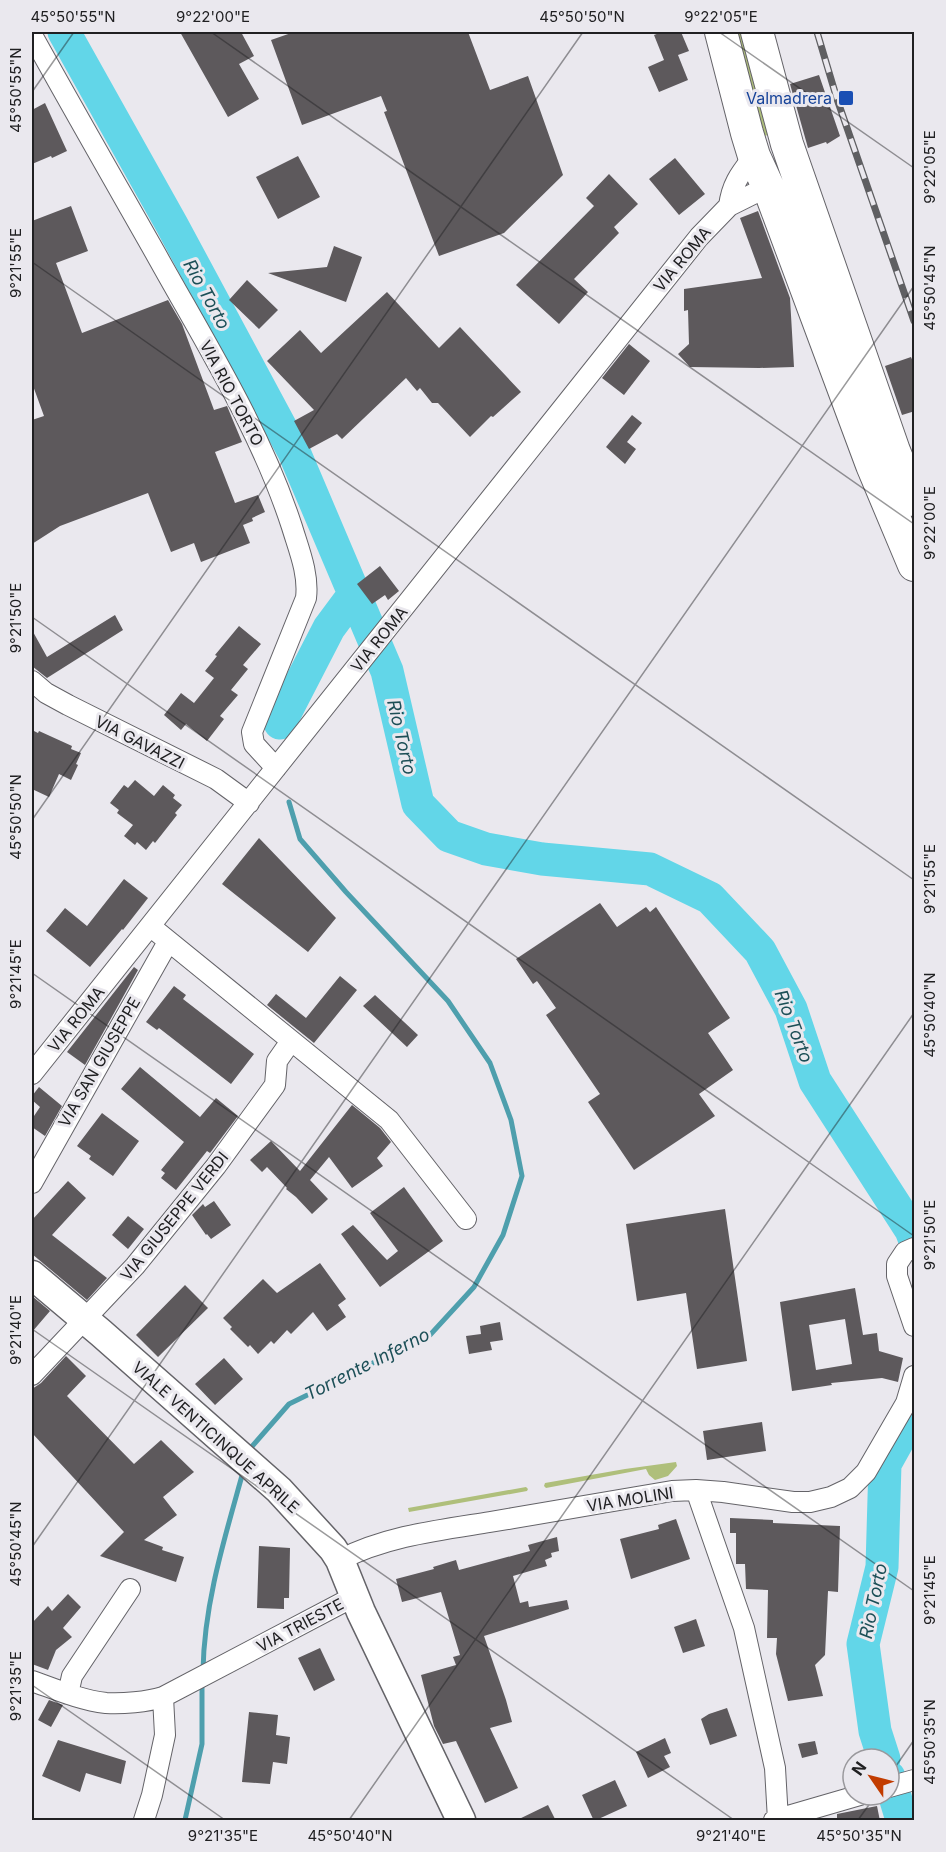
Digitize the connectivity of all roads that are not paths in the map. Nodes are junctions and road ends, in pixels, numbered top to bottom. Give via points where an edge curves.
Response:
1 (721, 32) edge
2 (757, 32) edge
3 (32, 35) edge
4 (754, 156) junction
5 (799, 175) junction
6 (767, 187) junction
7 (729, 206) junction
8 (915, 500) edge
9 (915, 565) edge
10 (32, 681) edge
11 (276, 768) junction
12 (249, 803) junction
13 (150, 926) junction
14 (168, 942) junction
15 (291, 1041) junction
16 (32, 1074) edge
17 (32, 1183) edge
18 (466, 1219) dead end
19 (910, 1250) edge
20 (32, 1275) edge
21 (85, 1320) junction
22 (915, 1326) edge
23 (32, 1375) edge
24 (915, 1376) edge
25 (696, 1490) junction
26 (340, 1560) junction
27 (130, 1589) dead end
28 (355, 1596) junction
29 (32, 1681) edge
30 (68, 1694) junction
31 (170, 1694) junction
32 (841, 1801) edge
33 (777, 1820) edge
34 (144, 1821) edge
35 (461, 1821) edge

1 - 4 main road
2 - 5 main road
3 - 11 street, VIA RIO TORTO via 231,387 273,472 289,518 305,571 306,598 252,732 254,744
4 - 6 main road
4 - 7 street, VIA ROMA via 735,182
5 - 6 main road
5 - 8 main road via 894,451
6 - 7 street, VIA ROMA
6 - 9 main road via 872,465
7 - 11 street, VIA ROMA via 699,237
10 - 12 street, VIA GAVAZZI via 68,705 216,779
11 - 12 street, VIA ROMA
12 - 13 street, VIA ROMA
13 - 14 street
13 - 16 street, VIA ROMA
14 - 15 street
14 - 17 street, VIA SAN GIUSEPPE
15 - 18 street via 389,1120
15 - 21 street, VIA GIUSEPPE VERDI via 277,1061 275,1085 216,1166 135,1266
19 - 22 street via 897,1264 897,1276
20 - 21 main road, VIALE VENTICINQUE APRILE
21 - 23 street, VIA GIUSEPPE VERDI
21 - 26 main road, VIALE VENTICINQUE APRILE via 279,1490
24 - 25 street via 906,1403 866,1472 850,1488 810,1502
25 - 26 street, VIA MOLINI via 434,1531 377,1544
25 - 33 street, VIA MOLINI via 744,1628 775,1768
26 - 28 main road, VIALE VENTICINQUE APRILE
27 - 30 street via 72,1676
28 - 31 street, VIA TRIESTE
28 - 35 main road, VIALE VENTICINQUE APRILE
29 - 30 street
30 - 31 street via 106,1703 152,1700
31 - 34 street via 165,1735
32 - 33 street, VIA MOLINI

